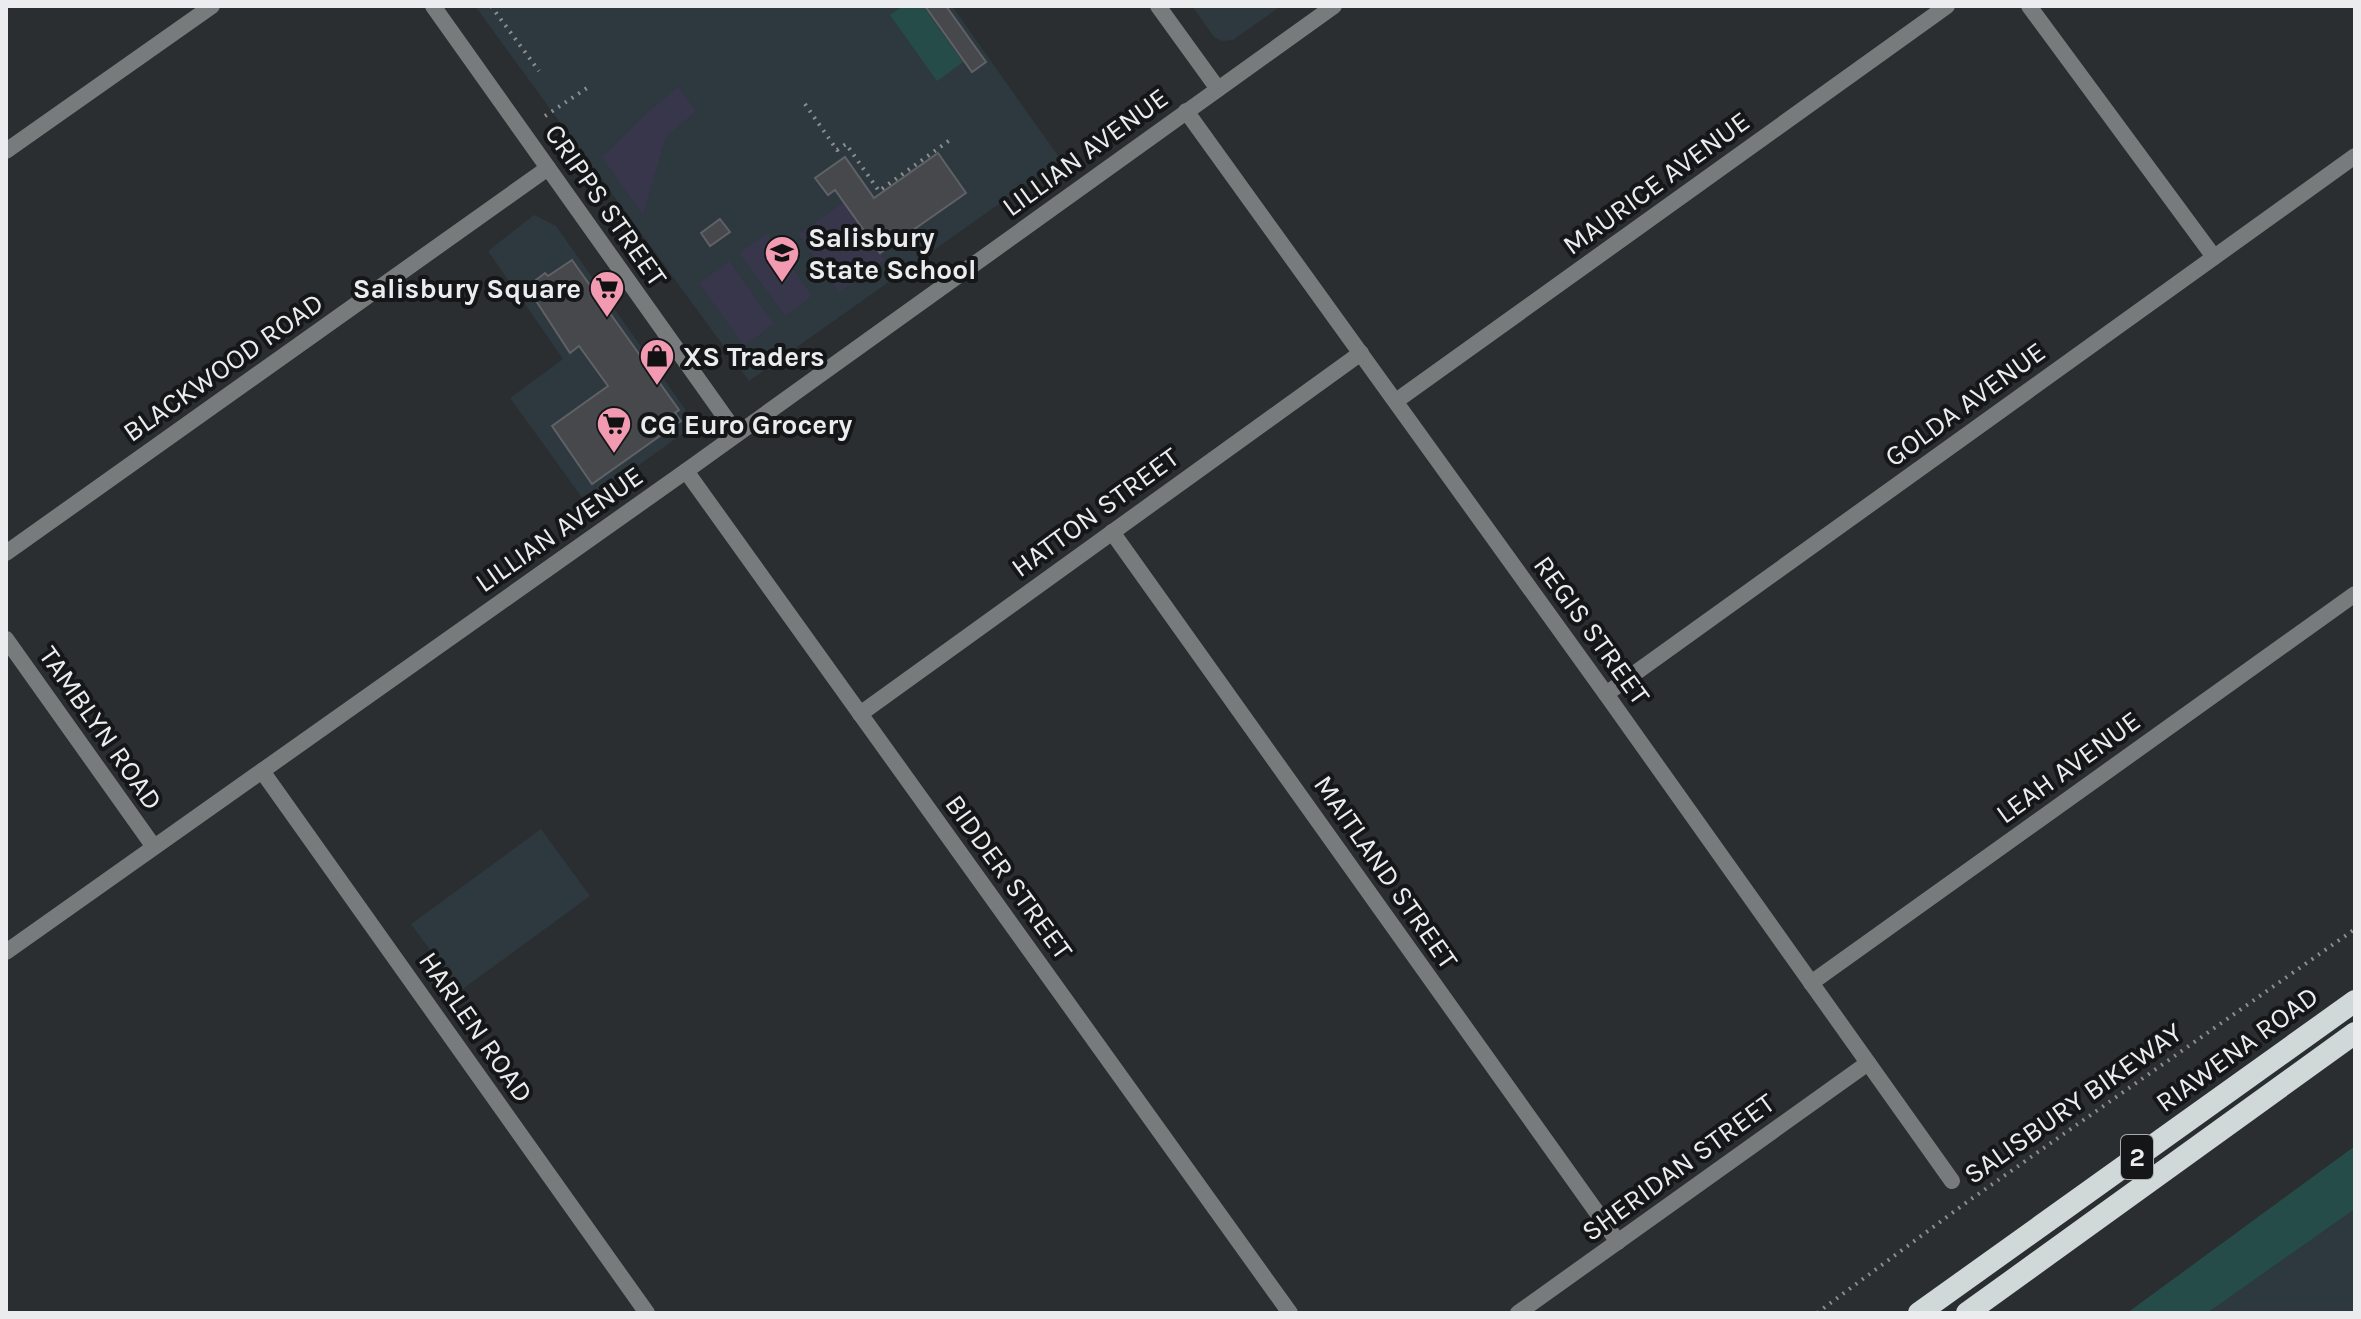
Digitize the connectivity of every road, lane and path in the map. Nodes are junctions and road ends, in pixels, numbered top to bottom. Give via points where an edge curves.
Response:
1 (212, 6) edge
2 (433, 6) edge
3 (491, 6) edge
4 (1158, 6) edge
5 (1334, 6) edge
6 (1947, 6) edge
7 (2029, 6) edge
8 (539, 71) dead end
9 (590, 86) dead end
10 (1218, 89) junction
11 (805, 104) dead end
12 (1186, 111) junction
13 (545, 116) dead end
14 (950, 140) dead end
15 (6, 151) edge
16 (2355, 156) edge
17 (548, 168) junction
18 (2214, 257) junction
19 (1361, 353) junction
20 (1396, 401) junction
21 (737, 434) junction
22 (686, 471) junction
23 (1112, 532) junction
24 (6, 553) edge
25 (2355, 594) edge
26 (6, 639) edge
27 (1606, 694) junction
28 (860, 714) junction
29 (262, 771) junction
30 (154, 847) junction
31 (2355, 929) edge
32 (6, 952) edge
33 (1811, 983) junction
34 (2355, 1001) edge
35 (2355, 1033) edge
36 (1868, 1063) junction
37 (1952, 1181) dead end
38 (1618, 1242) junction
39 (647, 1313) edge
40 (1290, 1313) edge
41 (1518, 1313) edge
42 (1817, 1313) edge
43 (1919, 1313) edge
44 (1967, 1313) edge

1 - 15 street
2 - 17 street, CRIPPS STREET
3 - 8 path
4 - 10 street
5 - 10 street, LILLIAN AVENUE
6 - 20 street, MAURICE AVENUE
7 - 18 street
9 - 13 path
10 - 12 street, LILLIAN AVENUE
11 - 14 path via 837,150 846,144 879,191
12 - 19 street, REGIS STREET
12 - 21 street, LILLIAN AVENUE
16 - 18 street, GOLDA AVENUE
17 - 21 street, CRIPPS STREET
17 - 24 street, BLACKWOOD ROAD
18 - 27 street, GOLDA AVENUE
19 - 20 street, REGIS STREET
19 - 23 street, HATTON STREET
20 - 27 street, REGIS STREET
21 - 22 street, LILLIAN AVENUE
22 - 28 street, BIDDER STREET
22 - 29 street, LILLIAN AVENUE
23 - 28 street, HATTON STREET
23 - 38 street, MAITLAND STREET
25 - 33 street, LEAH AVENUE
26 - 30 street, TAMBLYN ROAD
27 - 33 street, REGIS STREET
28 - 40 street, BIDDER STREET
29 - 30 street, LILLIAN AVENUE
29 - 39 street, HARLEN ROAD
30 - 32 street, LILLIAN AVENUE
31 - 42 path, SALISBURY BIKEWAY
33 - 36 street, REGIS STREET
34 - 43 highway, RIAWENA ROAD / 2
35 - 44 highway, RIAWENA ROAD / 2
36 - 37 street, REGIS STREET
36 - 38 street, SHERIDAN STREET
38 - 41 street, SHERIDAN STREET

